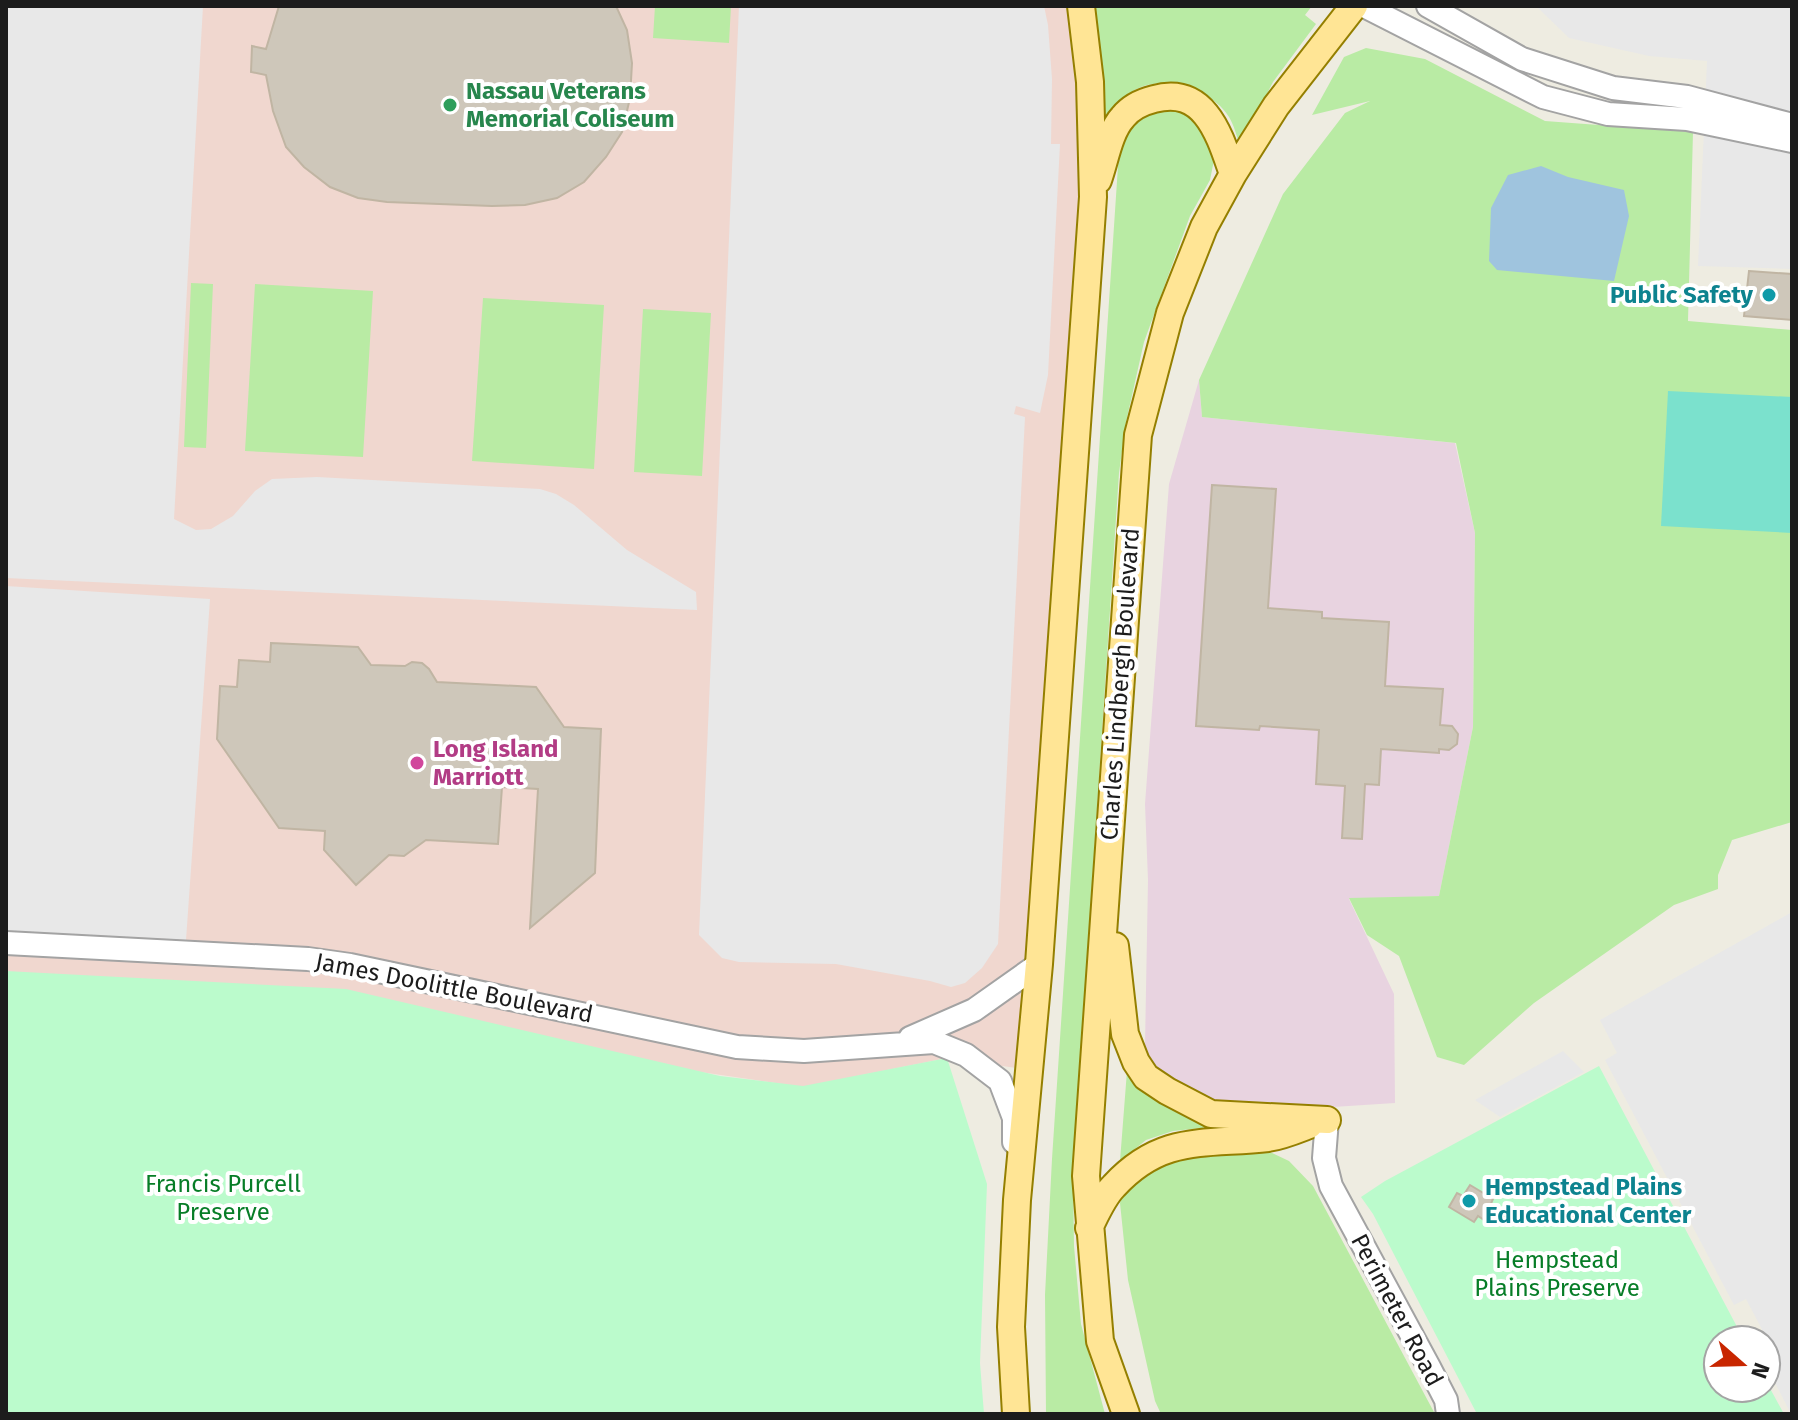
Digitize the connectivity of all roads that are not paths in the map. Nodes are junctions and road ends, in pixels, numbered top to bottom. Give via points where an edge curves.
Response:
1 (1081, 6) edge
2 (1354, 6) edge
3 (1364, 6) edge
4 (1428, 6) edge
5 (1448, 14) edge
6 (1792, 125) edge
7 (1792, 141) edge
8 (1233, 174) junction
9 (1093, 197) junction
10 (1108, 865) junction
11 (6, 943) edge
12 (1039, 964) junction
13 (898, 1043) junction
14 (1327, 1120) junction
15 (1017, 1200) junction
16 (1089, 1228) junction
17 (1016, 1414) edge
18 (1126, 1414) edge
19 (1448, 1414) edge

1 - 9 main road via 1090,82
2 - 8 main road, Charles Lindbergh Boulevard via 1284,96
3 - 7 street via 1543,97 1608,114 1687,119
4 - 5 street
5 - 6 street via 1522,59 1613,88 1687,97
8 - 9 main road via 1207,113 1177,97 1161,97 1139,103 1122,117
8 - 10 main road, Charles Lindbergh Boulevard via 1204,227 1170,313 1138,435
9 - 12 main road
10 - 14 main road via 1125,1034 1146,1077 1211,1114
10 - 16 main road, Charles Lindbergh Boulevard via 1086,1176
11 - 13 street, James Doolittle Boulevard via 350,965 737,1047 804,1051
12 - 13 street, James Doolittle Boulevard via 974,1010
12 - 15 main road
13 - 15 street, James Doolittle Boulevard via 948,1047 1000,1081 1014,1118
14 - 16 main road via 1272,1137 1164,1149 1114,1186
14 - 19 street, Perimeter Road via 1342,1208 1446,1400
15 - 17 main road via 1011,1327
16 - 18 main road, Charles Lindbergh Boulevard via 1100,1341

